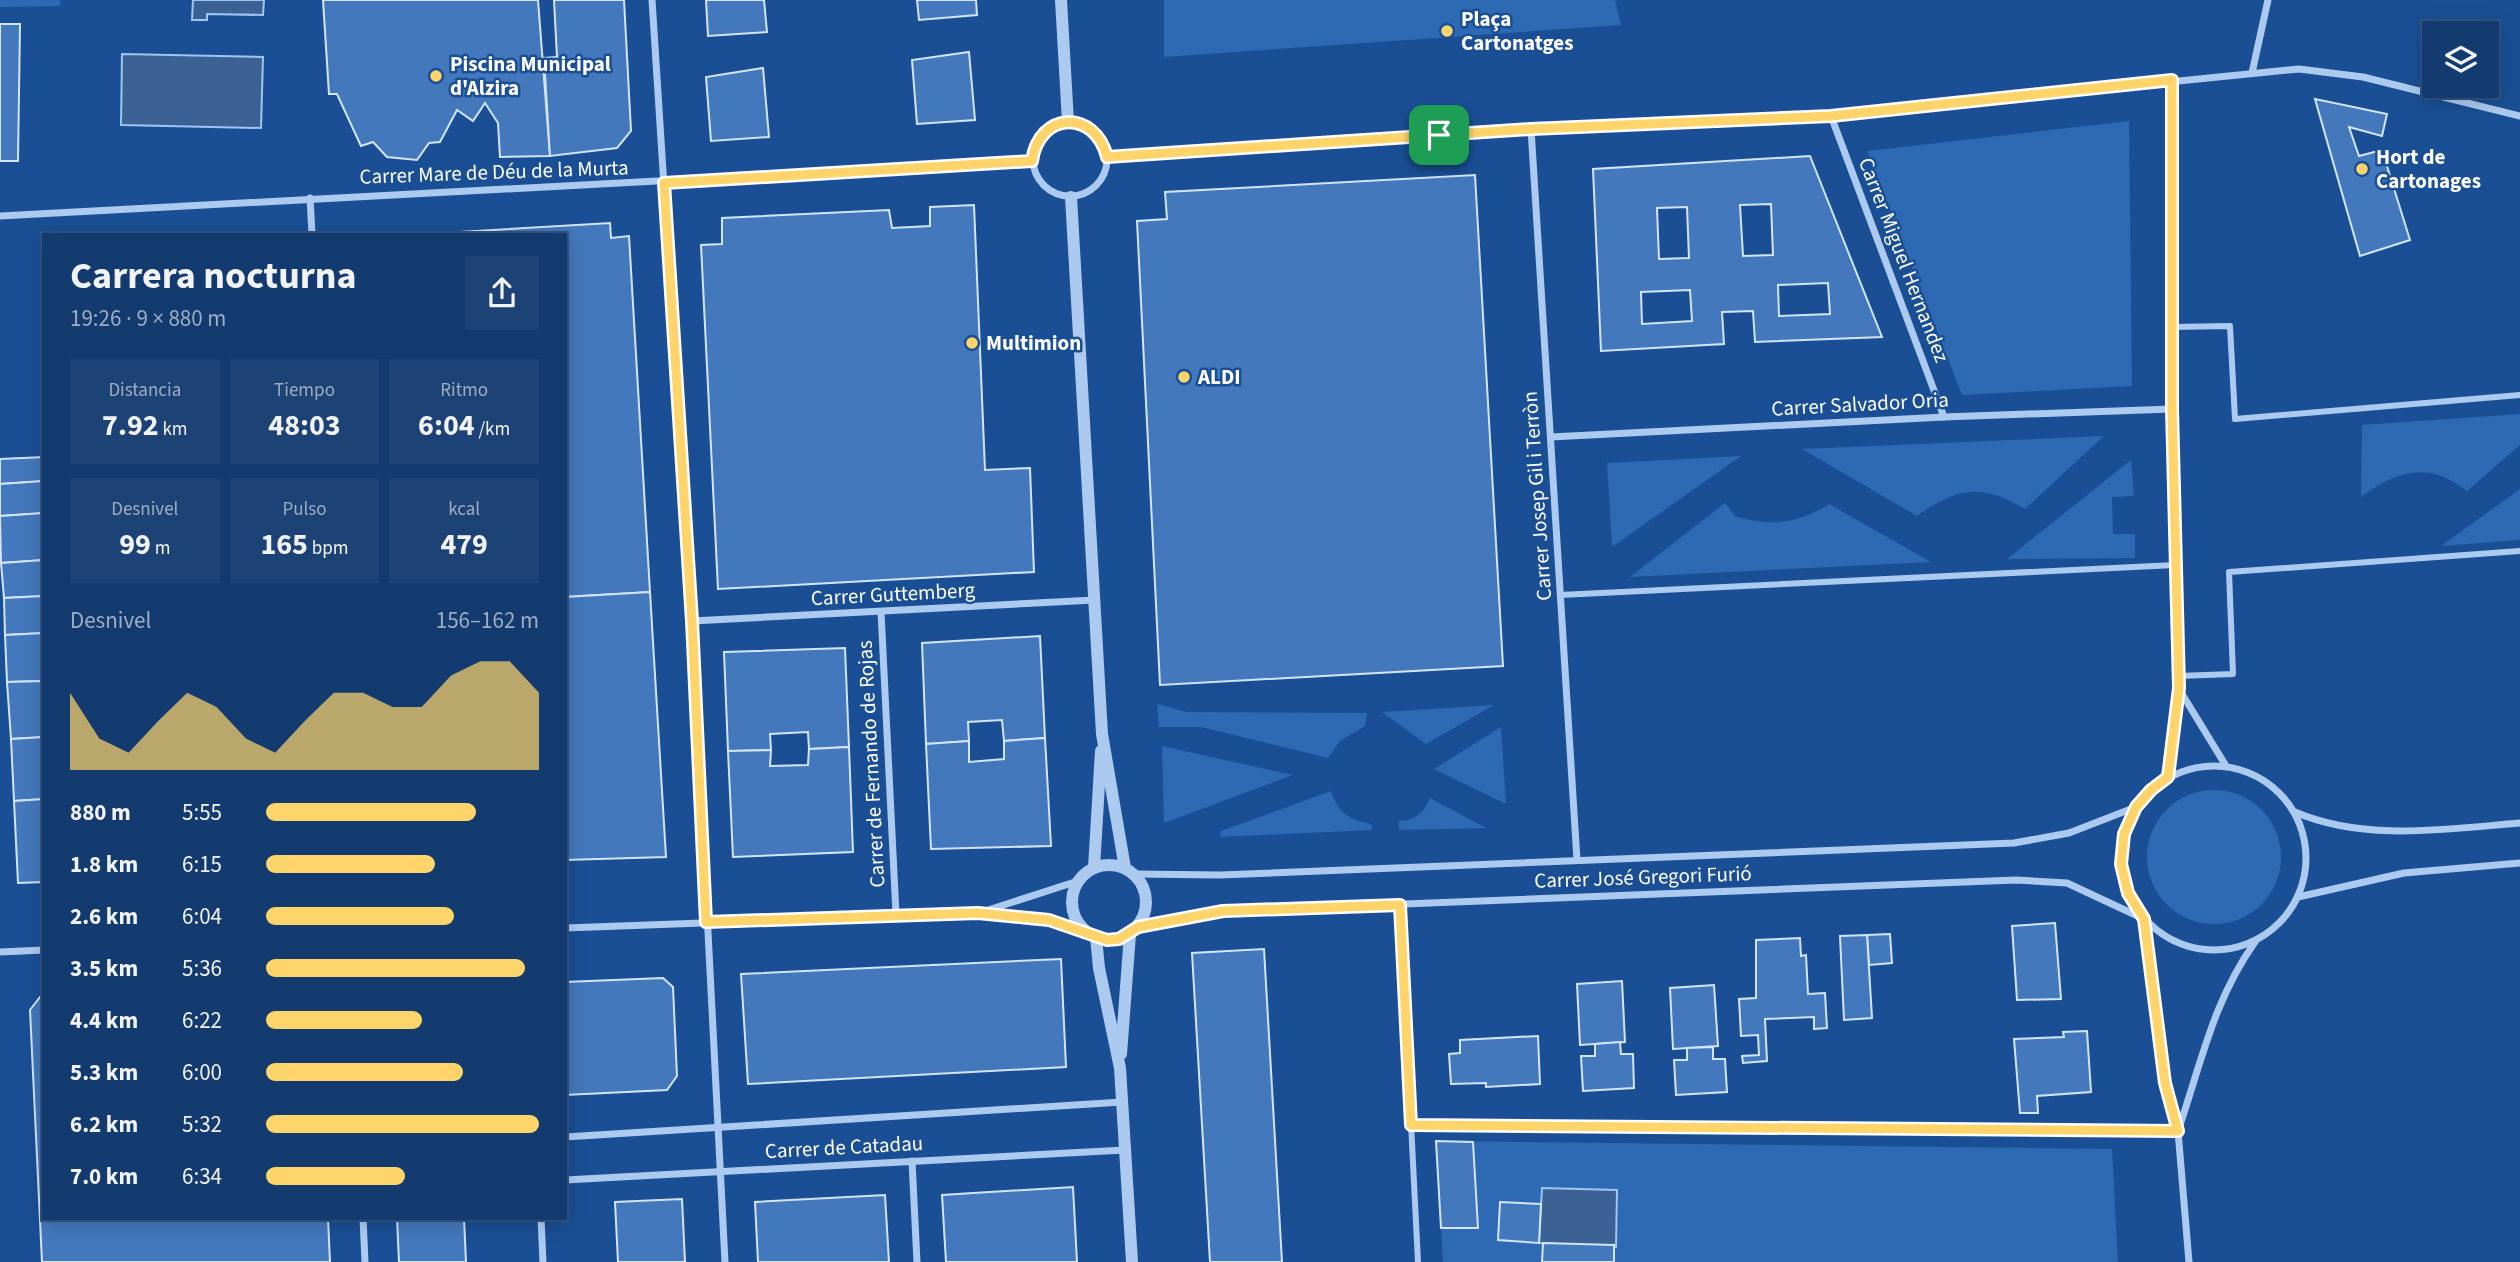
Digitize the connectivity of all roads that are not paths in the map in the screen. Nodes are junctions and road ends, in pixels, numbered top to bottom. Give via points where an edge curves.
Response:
1 (652, 0) edge
2 (1061, 0) edge
3 (2268, 0) edge
4 (2252, 73) junction
5 (2172, 80) junction
6 (1831, 116) junction
7 (2520, 116) edge
8 (1068, 122) junction
9 (1531, 129) junction
10 (1107, 157) junction
11 (1032, 161) junction
12 (664, 183) junction
13 (1071, 197) junction
14 (310, 198) junction
15 (0, 216) edge
16 (312, 233) edge
17 (2171, 327) junction
18 (2520, 395) edge
19 (2172, 409) junction
20 (1944, 416) junction
21 (1551, 437) junction
22 (2520, 551) edge
23 (2175, 565) junction
24 (1560, 595) junction
25 (1095, 600) junction
26 (881, 612) junction
27 (692, 621) junction
28 (2178, 676) junction
29 (2179, 688) junction
30 (1102, 734) junction
31 (2226, 766) junction
32 (2168, 777) junction
33 (2136, 807) junction
34 (2295, 812) junction
35 (2520, 823) edge
36 (1577, 860) junction
37 (2520, 863) edge
38 (1094, 868) junction
39 (1130, 871) junction
40 (1078, 881) junction
41 (2298, 897) junction
42 (1400, 905) junction
43 (978, 913) junction
44 (896, 914) junction
45 (2144, 919) junction
46 (706, 922) junction
47 (567, 928) edge
48 (1084, 930) junction
49 (1134, 930) junction
50 (1096, 937) junction
51 (2255, 941) junction
52 (42, 950) edge
53 (0, 952) edge
54 (1120, 1068) junction
55 (1123, 1102) junction
56 (1411, 1125) junction
57 (718, 1127) junction
58 (2178, 1131) junction
59 (567, 1136) edge
60 (1125, 1150) junction
61 (912, 1161) junction
62 (720, 1172) junction
63 (567, 1180) edge
64 (363, 1220) edge
65 (541, 1220) edge
66 (365, 1262) edge
67 (543, 1262) edge
68 (725, 1262) edge
69 (917, 1262) edge
70 (1132, 1262) edge
71 (1418, 1262) edge
72 (2189, 1262) edge

1 - 12 street
2 - 8 street
3 - 4 street
4 - 5 street
4 - 7 street via 2334,71
5 - 6 street
5 - 17 street
6 - 9 street
6 - 20 street, Carrer Miguel Hernandez
8 - 10 street via 1095,132
8 - 11 street via 1053,125 1042,134
9 - 10 street
9 - 21 street, Carrer Josep Gil i Terròn
10 - 13 street via 1098,185
11 - 12 street, Carrer Mare de Déu de la Murta
11 - 13 street via 1044,187
12 - 14 street, Carrer Mare de Déu de la Murta
12 - 27 street
13 - 25 street
14 - 15 street, Carrer Mare de Déu de la Murta
14 - 16 street
17 - 18 street via 2231,326 2235,419
17 - 19 street
19 - 20 street, Carrer Salvador Oria
19 - 23 street
20 - 21 street, Carrer Salvador Oria
21 - 24 street, Carrer Josep Gil i Terròn
22 - 28 street via 2229,572 2234,674
23 - 24 street
23 - 28 street
24 - 36 street, Carrer Josep Gil i Terròn
25 - 26 street, Carrer Guttemberg
25 - 30 street
26 - 27 street, Carrer Guttemberg
26 - 44 street, Carrer de Fernando de Rojas
27 - 46 street
28 - 29 street
29 - 31 street
29 - 32 street
30 - 38 street
30 - 39 street
31 - 32 street via 2196,767
31 - 34 street via 2266,781
32 - 33 street
33 - 36 street, Carrer José Gregori Furió via 2069,834 2014,843
33 - 45 street via 2124,834 2121,864 2128,893
34 - 35 street via 2320,822 2403,832
34 - 41 street via 2307,854
36 - 39 street, Carrer José Gregori Furió via 1220,875
37 - 41 street via 2404,873
38 - 39 street via 1115,865
38 - 40 street
39 - 49 street via 1142,883 1147,906
40 - 43 street
40 - 48 street via 1073,912
41 - 51 street via 2280,922
42 - 45 street, Carrer José Gregori Furió via 2016,880 2067,883
42 - 49 street, Carrer José Gregori Furió via 1223,911
42 - 56 street
43 - 44 street
43 - 48 street via 1049,920
44 - 46 street
45 - 51 street via 2167,938 2196,949 2226,950
45 - 58 street via 2165,1083
46 - 47 street
46 - 57 street
48 - 50 street
49 - 50 street via 1107,940
49 - 54 street
50 - 54 street
51 - 58 street via 2234,971 2208,1028
52 - 53 street
54 - 55 street
55 - 57 street, Carrer de Catadau
55 - 60 street
56 - 58 street
56 - 71 street
57 - 59 street, Carrer de Catadau
57 - 62 street
58 - 72 street
60 - 61 street, Carrer de Catadau
60 - 70 street
61 - 62 street, Carrer de Catadau
61 - 69 street
62 - 63 street, Carrer de Catadau
62 - 68 street
64 - 66 street
65 - 67 street

